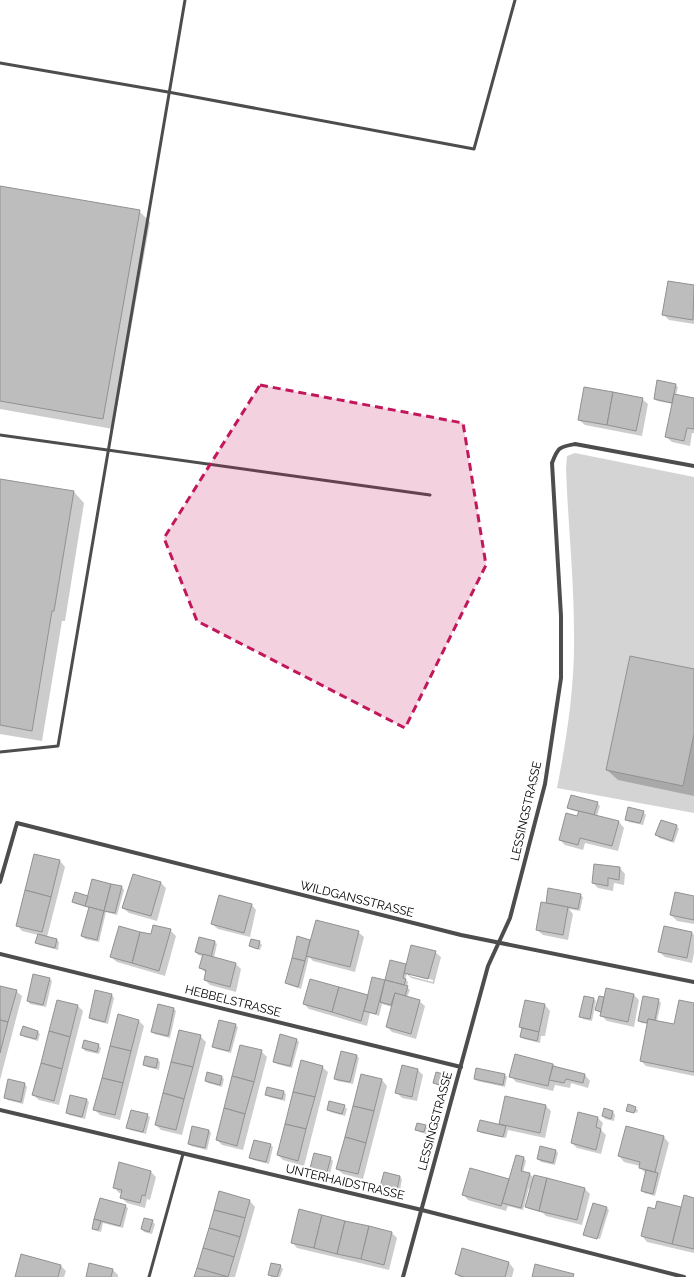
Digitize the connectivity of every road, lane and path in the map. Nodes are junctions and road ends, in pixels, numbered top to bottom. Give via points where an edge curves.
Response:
1 (184, 0) edge
2 (516, 0) edge
3 (0, 63) edge
4 (168, 92) junction
5 (0, 436) edge
6 (108, 450) junction
7 (694, 466) edge
8 (430, 495) dead end
9 (0, 752) edge
10 (0, 882) edge
11 (498, 943) junction
12 (0, 954) edge
13 (694, 982) edge
14 (460, 1068) junction
15 (0, 1110) edge
16 (183, 1154) junction
17 (422, 1210) junction
18 (149, 1277) edge
19 (403, 1277) edge
20 (684, 1277) edge

1 - 4 lane
2 - 4 lane via 474,149
3 - 4 lane
4 - 6 lane
5 - 6 lane
6 - 8 lane
6 - 9 lane via 58,746
7 - 11 street, LESSINGSTRASSE via 575,444 562,446 556,452 552,463 561,616 560,678 545,784 510,918
10 - 11 street, WILDGANSSTRASSE via 17,823
11 - 13 street, WILDGANSSTRASSE
11 - 14 street, LESSINGSTRASSE via 488,966
12 - 14 street, HEBBELSTRASSE
14 - 17 street, LESSINGSTRASSE
15 - 16 street, UNTERHAIDSTRASSE
16 - 17 street, UNTERHAIDSTRASSE
16 - 18 lane
17 - 19 street, LESSINGSTRASSE
17 - 20 street, UNTERHAIDSTRASSE

